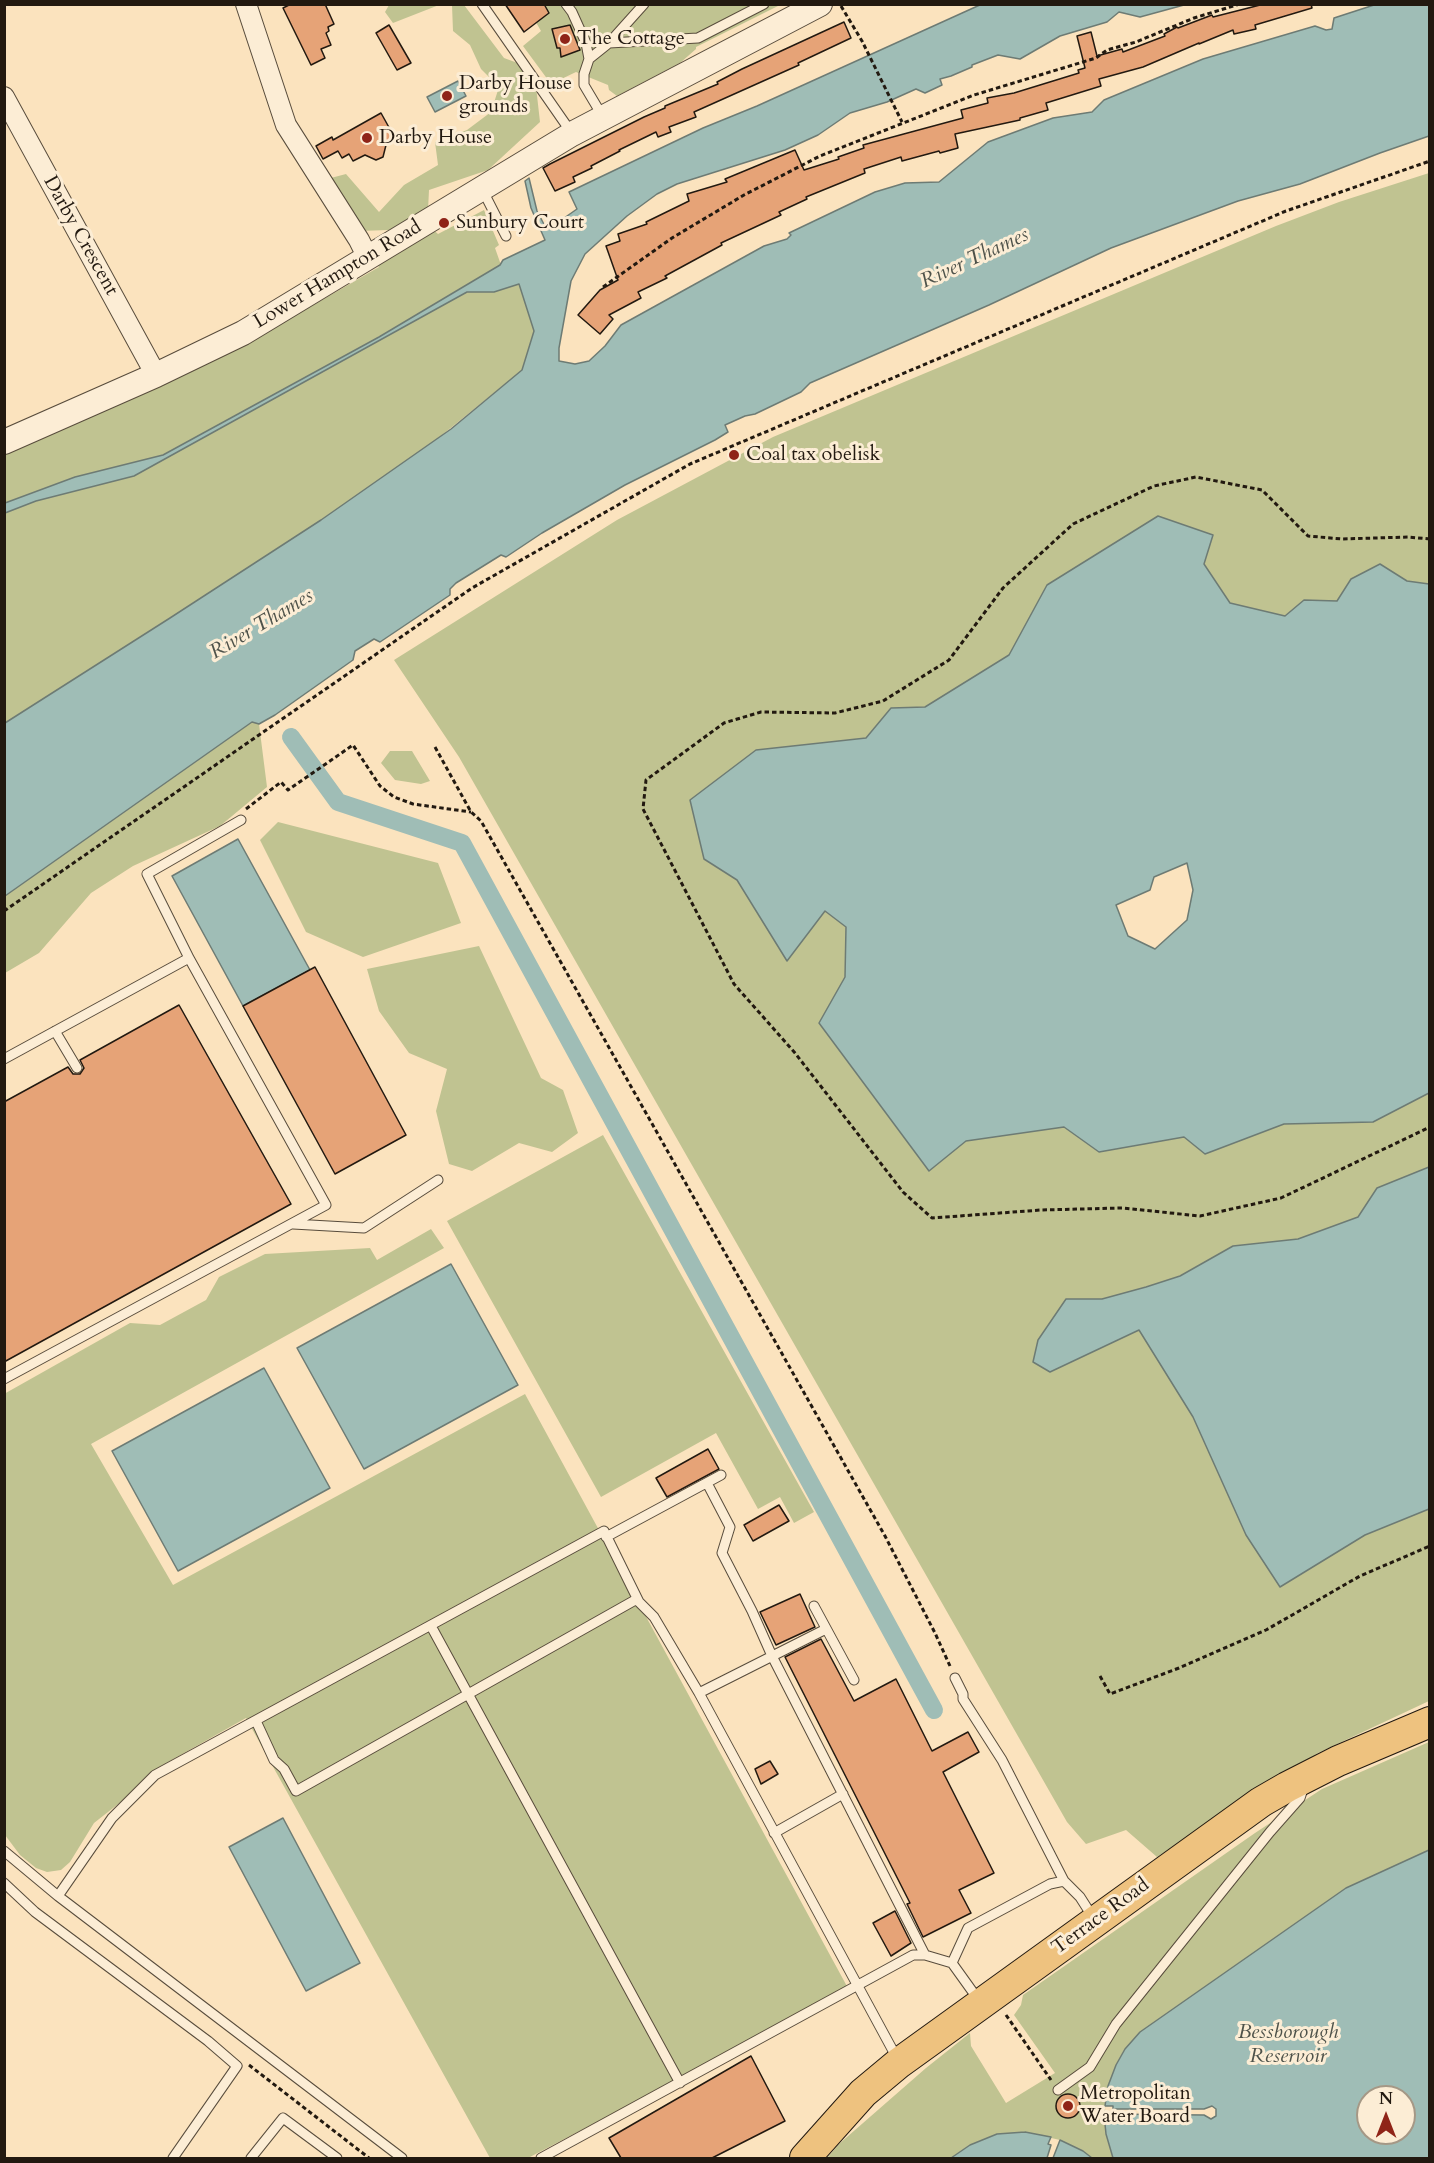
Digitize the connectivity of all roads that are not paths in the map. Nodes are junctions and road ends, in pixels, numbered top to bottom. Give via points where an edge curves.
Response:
1 (246, 4) edge
2 (482, 4) edge
3 (566, 4) edge
4 (644, 4) edge
5 (765, 4) edge
6 (820, 4) edge
7 (609, 43) junction
8 (589, 58) junction
9 (4, 97) edge
10 (603, 117) junction
11 (572, 134) junction
12 (482, 189) junction
13 (506, 236) dead end
14 (368, 258) junction
15 (156, 375) junction
16 (4, 442) edge
17 (242, 820) road end
18 (189, 958) junction
19 (55, 1031) junction
20 (4, 1059) edge
21 (77, 1068) dead end
22 (438, 1180) dead end
23 (291, 1224) junction
24 (4, 1379) edge
25 (721, 1474) dead end
26 (707, 1483) junction
27 (606, 1537) junction
28 (637, 1599) junction
29 (814, 1606) dead end
30 (430, 1626) junction
31 (826, 1629) junction
32 (772, 1656) junction
33 (955, 1678) road end
34 (854, 1680) dead end
35 (699, 1693) junction
36 (468, 1694) junction
37 (256, 1721) junction
38 (1430, 1722) edge
39 (1306, 1777) junction
40 (843, 1794) junction
41 (774, 1833) junction
42 (4, 1851) edge
43 (1064, 1881) junction
44 (4, 1883) edge
45 (58, 1896) junction
46 (1096, 1921) junction
47 (925, 1955) junction
48 (952, 1963) junction
49 (857, 1986) junction
50 (993, 2009) junction
51 (899, 2063) junction
52 (680, 2083) junction
53 (1058, 2090) dead end
54 (173, 2158) edge
55 (251, 2158) edge
56 (337, 2158) edge
57 (402, 2158) edge
58 (541, 2158) edge
59 (805, 2158) edge

1 - 14 street via 286,125
2 - 11 lane
3 - 8 lane via 586,43
4 - 7 lane
5 - 7 lane via 698,38
6 - 10 street, Lower Hampton Road
7 - 8 lane
8 - 10 lane via 584,85
9 - 15 street, Darby Crescent
10 - 11 street, Lower Hampton Road
11 - 12 street, Lower Hampton Road
12 - 13 lane
12 - 14 street, Lower Hampton Road
14 - 15 street, Lower Hampton Road via 243,333
15 - 16 street, Lower Hampton Road
17 - 18 lane via 147,874
18 - 19 lane
18 - 23 lane via 326,1205
19 - 20 lane
19 - 21 lane
22 - 23 lane via 364,1228
23 - 24 lane
25 - 26 lane
26 - 27 lane
26 - 32 lane via 730,1527 722,1554
27 - 28 lane
27 - 30 lane via 604,1531
28 - 35 lane via 654,1617
28 - 36 lane
29 - 31 lane
30 - 36 lane
30 - 37 lane
31 - 32 lane
31 - 34 lane
32 - 35 lane
32 - 40 lane
33 - 43 lane
35 - 41 lane
36 - 37 lane via 296,1791 284,1768 274,1760
36 - 52 lane
37 - 45 lane via 155,1775 112,1818
38 - 39 main road, Terrace Road
39 - 46 main road, Terrace Road via 1261,1802
39 - 53 lane via 1300,1798 1116,2024 1090,2067
40 - 41 lane
40 - 47 lane
41 - 49 lane
42 - 45 lane
43 - 46 lane
43 - 48 lane via 1050,1884 968,1928
44 - 54 lane via 35,1912 237,2066
45 - 57 lane
46 - 50 main road, Terrace Road
47 - 48 lane
47 - 49 lane via 913,1955
48 - 50 lane
49 - 51 lane
49 - 52 lane
50 - 51 main road, Terrace Road
51 - 59 main road, Terrace Road via 863,2093
52 - 58 lane
55 - 56 lane via 284,2118

